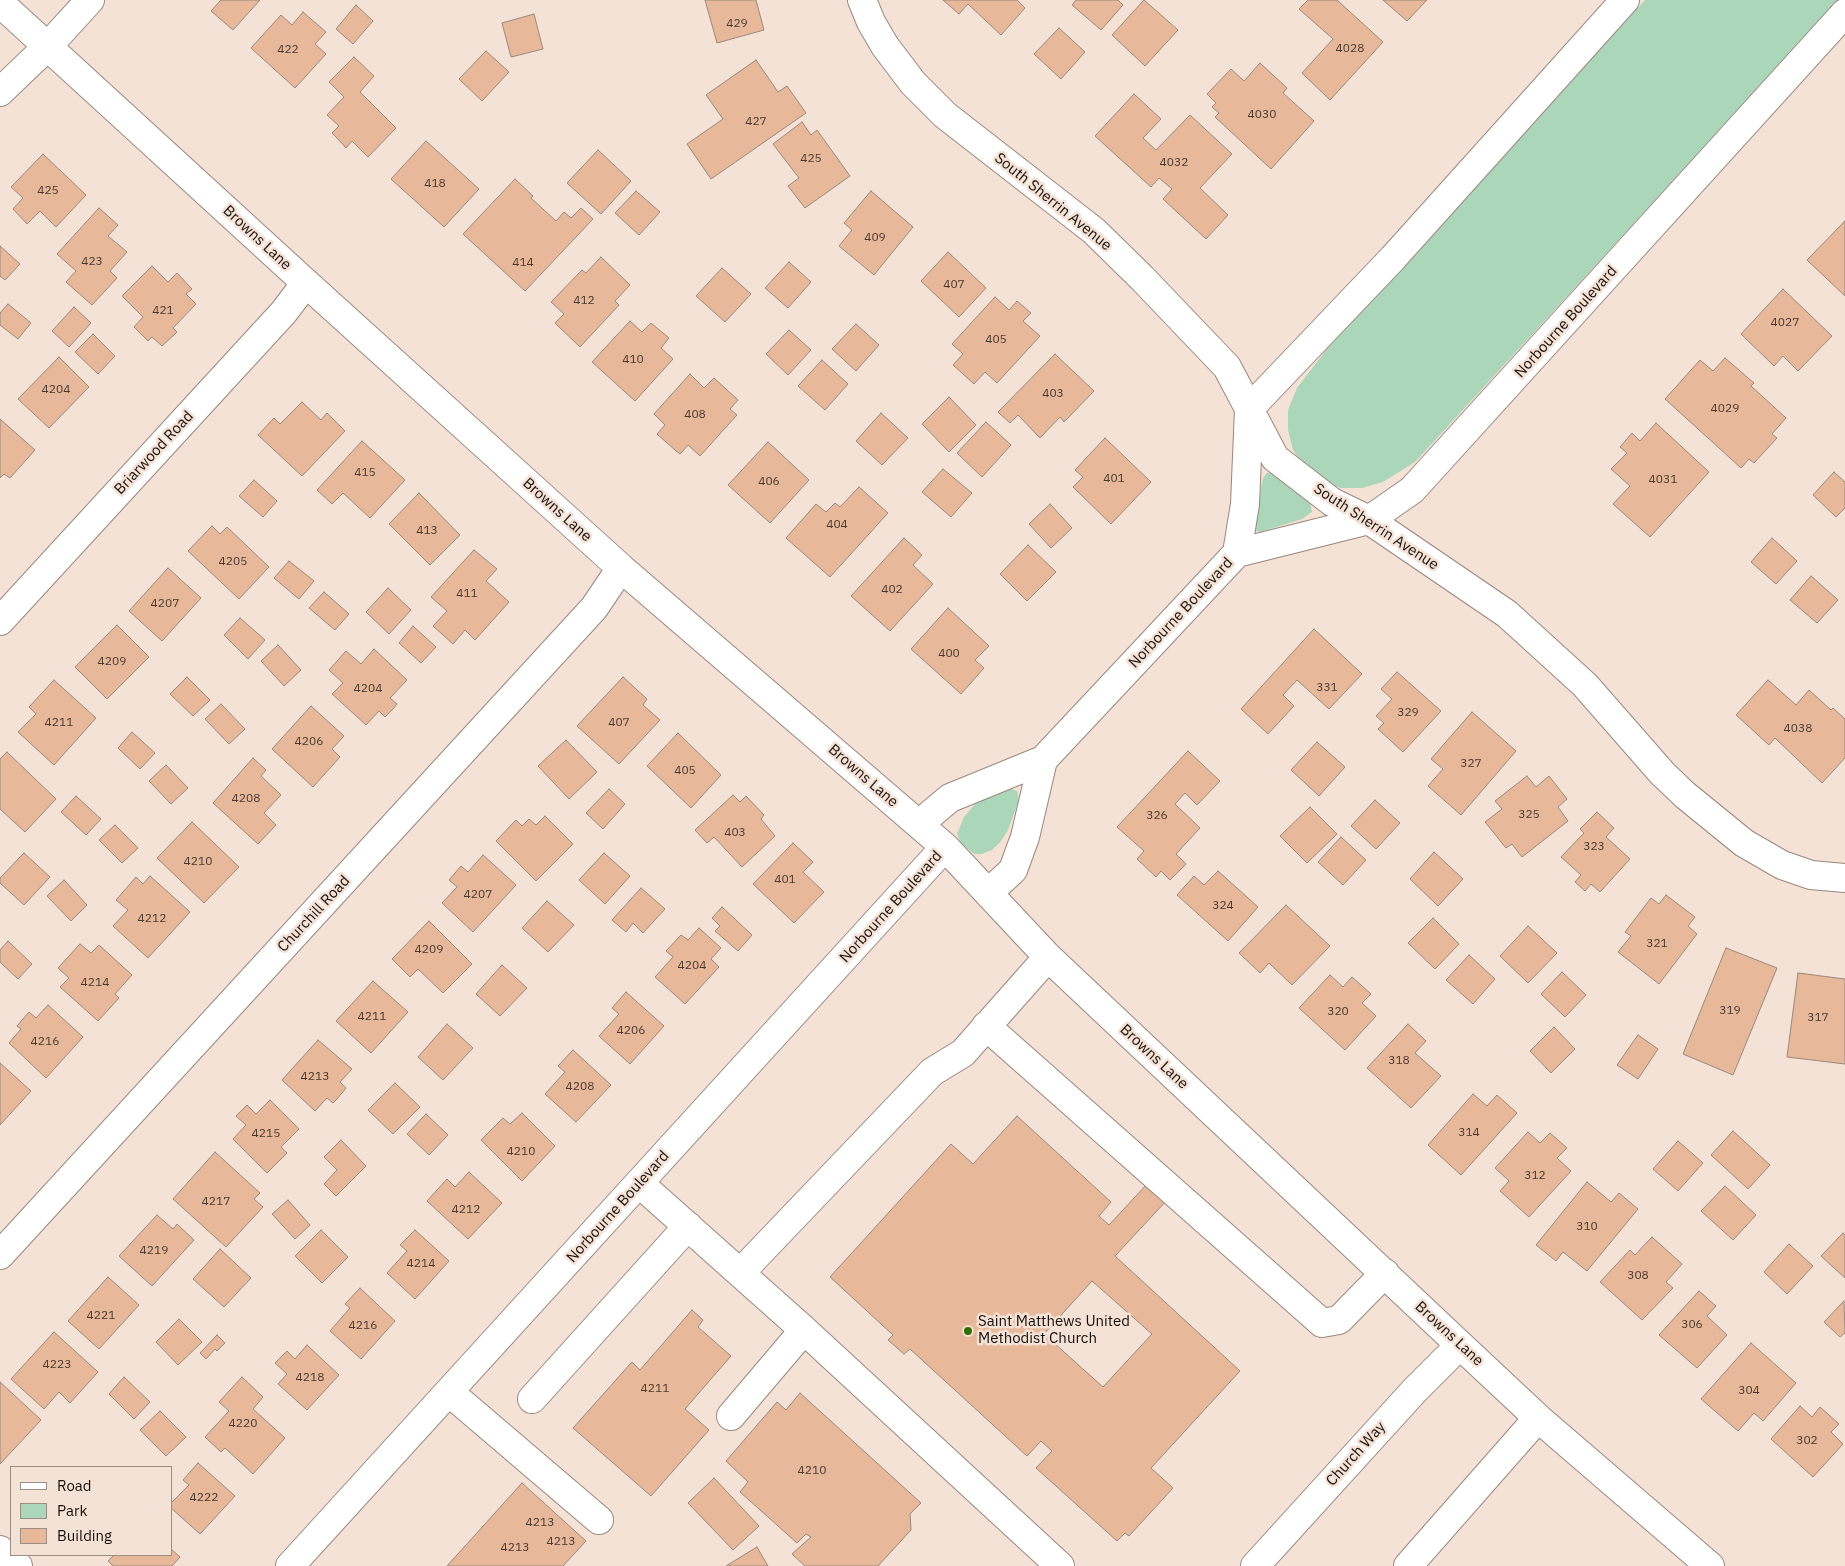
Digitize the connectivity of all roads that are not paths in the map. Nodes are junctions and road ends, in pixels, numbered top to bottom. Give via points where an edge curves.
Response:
1 (90, 0) edge
2 (862, 0) edge
3 (1625, 0) edge
4 (0, 3) edge
5 (1845, 13) edge
6 (48, 46) junction
7 (0, 92) edge
8 (306, 283) junction
9 (1249, 409) junction
10 (1369, 520) junction
11 (1237, 553) junction
12 (620, 568) junction
13 (0, 621) edge
14 (1043, 760) junction
15 (919, 824) junction
16 (945, 847) junction
17 (1845, 878) edge
18 (988, 893) junction
19 (1048, 957) junction
20 (986, 1026) junction
21 (639, 1183) junction
22 (688, 1226) junction
23 (0, 1255) edge
24 (740, 1273) junction
25 (1384, 1273) junction
26 (804, 1330) junction
27 (1460, 1345) junction
28 (449, 1392) junction
29 (532, 1399) dead end
30 (731, 1416) dead end
31 (1538, 1418) junction
32 (600, 1520) dead end
33 (0, 1550) edge
34 (18, 1566) edge
35 (290, 1566) edge
36 (1060, 1566) edge
37 (1255, 1566) edge
38 (1408, 1566) edge
39 (1710, 1566) edge

1 - 6 street
2 - 9 street, South Sherrin Avenue via 885,46 913,83 945,115 1094,231 1227,367
3 - 9 street via 1393,258
4 - 6 street, Browns Lane
5 - 10 street, Norbourne Boulevard via 1412,490
6 - 7 street
6 - 8 street, Browns Lane
8 - 12 street, Browns Lane
8 - 13 street, Briarwood Road via 283,313
9 - 10 street, South Sherrin Avenue via 1275,458 1332,502
9 - 11 street, Norbourne Boulevard via 1245,504
10 - 11 street, Norbourne Boulevard
10 - 17 street, South Sherrin Avenue via 1507,614 1585,685 1662,773 1744,843 1782,865 1811,875
11 - 14 street, Norbourne Boulevard
12 - 15 street, Browns Lane
12 - 23 street, Churchill Road via 594,608
14 - 15 street, Norbourne Boulevard via 950,798
14 - 18 street, Norbourne Boulevard via 1025,837 1013,870
15 - 16 street, Browns Lane
16 - 18 street, Browns Lane
16 - 21 street, Norbourne Boulevard
18 - 19 street, Browns Lane
19 - 20 street
19 - 25 street, Browns Lane
20 - 24 street via 962,1053 932,1072
20 - 25 street via 1322,1323 1339,1320
21 - 22 street
21 - 28 street, Norbourne Boulevard
22 - 24 street
22 - 29 street
24 - 26 street
25 - 27 street, Browns Lane
26 - 30 street
26 - 36 street
27 - 31 street, Browns Lane
27 - 37 street, Church Way
28 - 32 street
28 - 35 street, Norbourne Boulevard
31 - 38 street
31 - 39 street, Browns Lane
33 - 34 street

